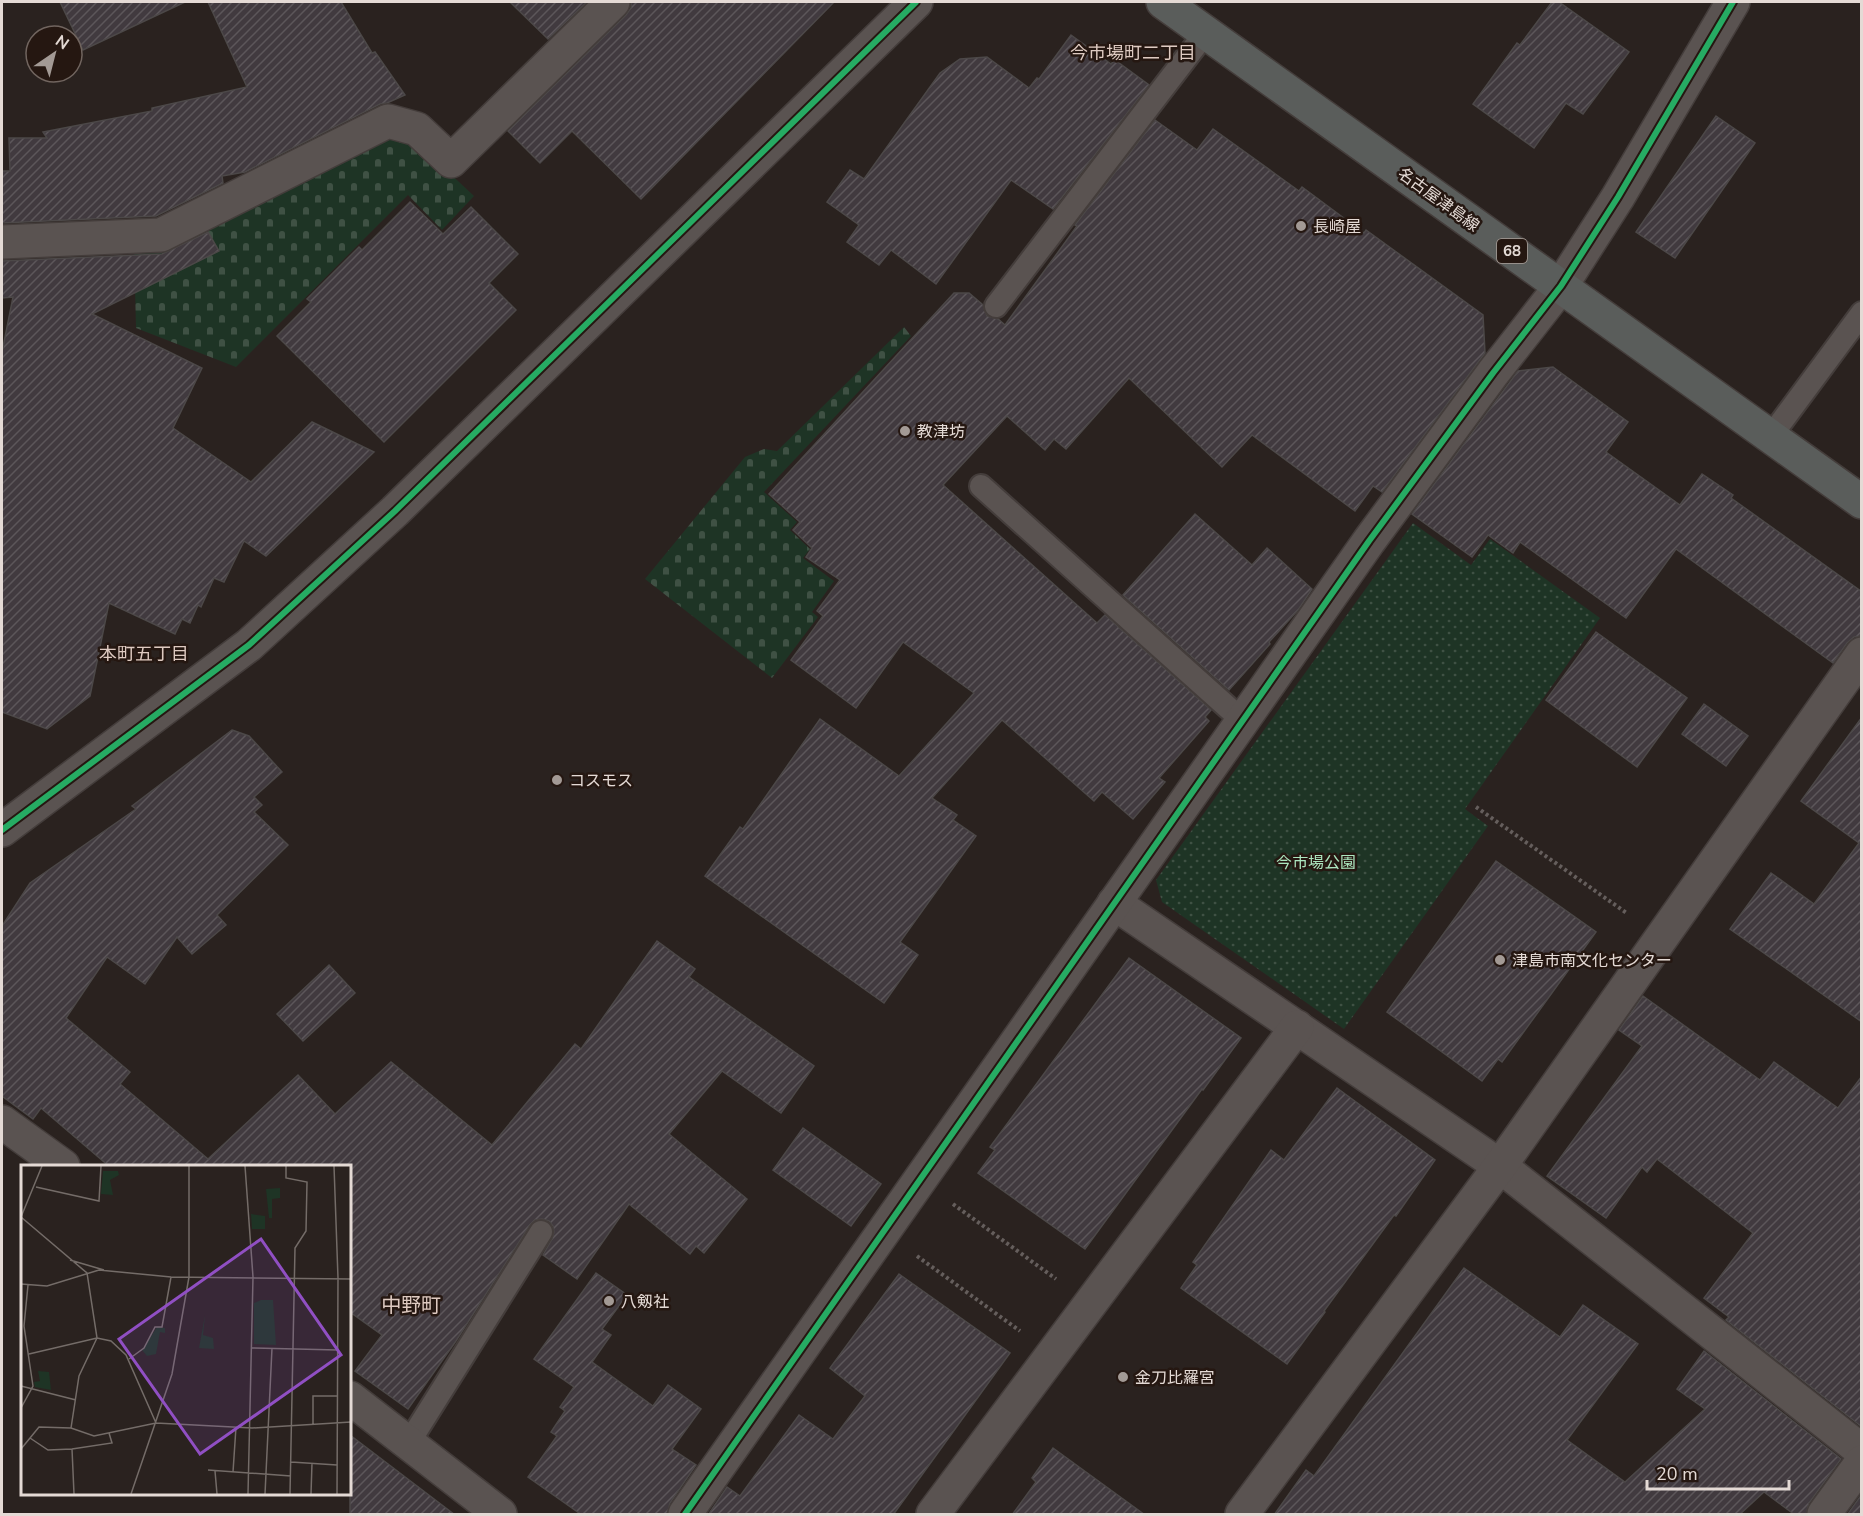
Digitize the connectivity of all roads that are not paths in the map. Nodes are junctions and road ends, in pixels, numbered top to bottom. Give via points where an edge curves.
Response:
1 (613, 2) edge
2 (916, 2) edge
3 (1163, 2) edge
4 (1733, 2) edge
5 (1206, 32) junction
6 (2, 242) edge
7 (1561, 286) junction
8 (996, 306) dead end
9 (1862, 314) edge
10 (1771, 436) junction
11 (981, 486) dead end
12 (1862, 502) edge
13 (1862, 654) edge
14 (1243, 721) junction
15 (2, 830) edge
16 (1113, 903) junction
17 (1297, 1028) junction
18 (2, 1122) edge
19 (60, 1165) edge
20 (1500, 1166) junction
21 (541, 1232) dead end
22 (351, 1399) edge
23 (408, 1444) junction
24 (1862, 1451) edge
25 (1862, 1462) edge
26 (491, 1512) edge
27 (685, 1515) edge
28 (933, 1515) edge
29 (1242, 1515) edge
30 (1824, 1515) edge

1 - 6 street via 451,161 417,129 388,122 161,235
2 - 15 street via 395,511 249,645
3 - 5 main road, 名古屋津島線 / 68
4 - 7 street
5 - 7 main road, 名古屋津島線 / 68
5 - 8 lane
7 - 10 main road, 名古屋津島線 / 68
7 - 14 street via 1417,476
9 - 10 lane
10 - 12 main road, 名古屋津島線 / 68
11 - 14 lane
13 - 20 street
14 - 16 street
16 - 17 street
16 - 27 street
17 - 20 street
17 - 28 street
18 - 19 street
20 - 24 street
20 - 29 street
21 - 23 lane
22 - 23 street
23 - 26 street
25 - 30 street

